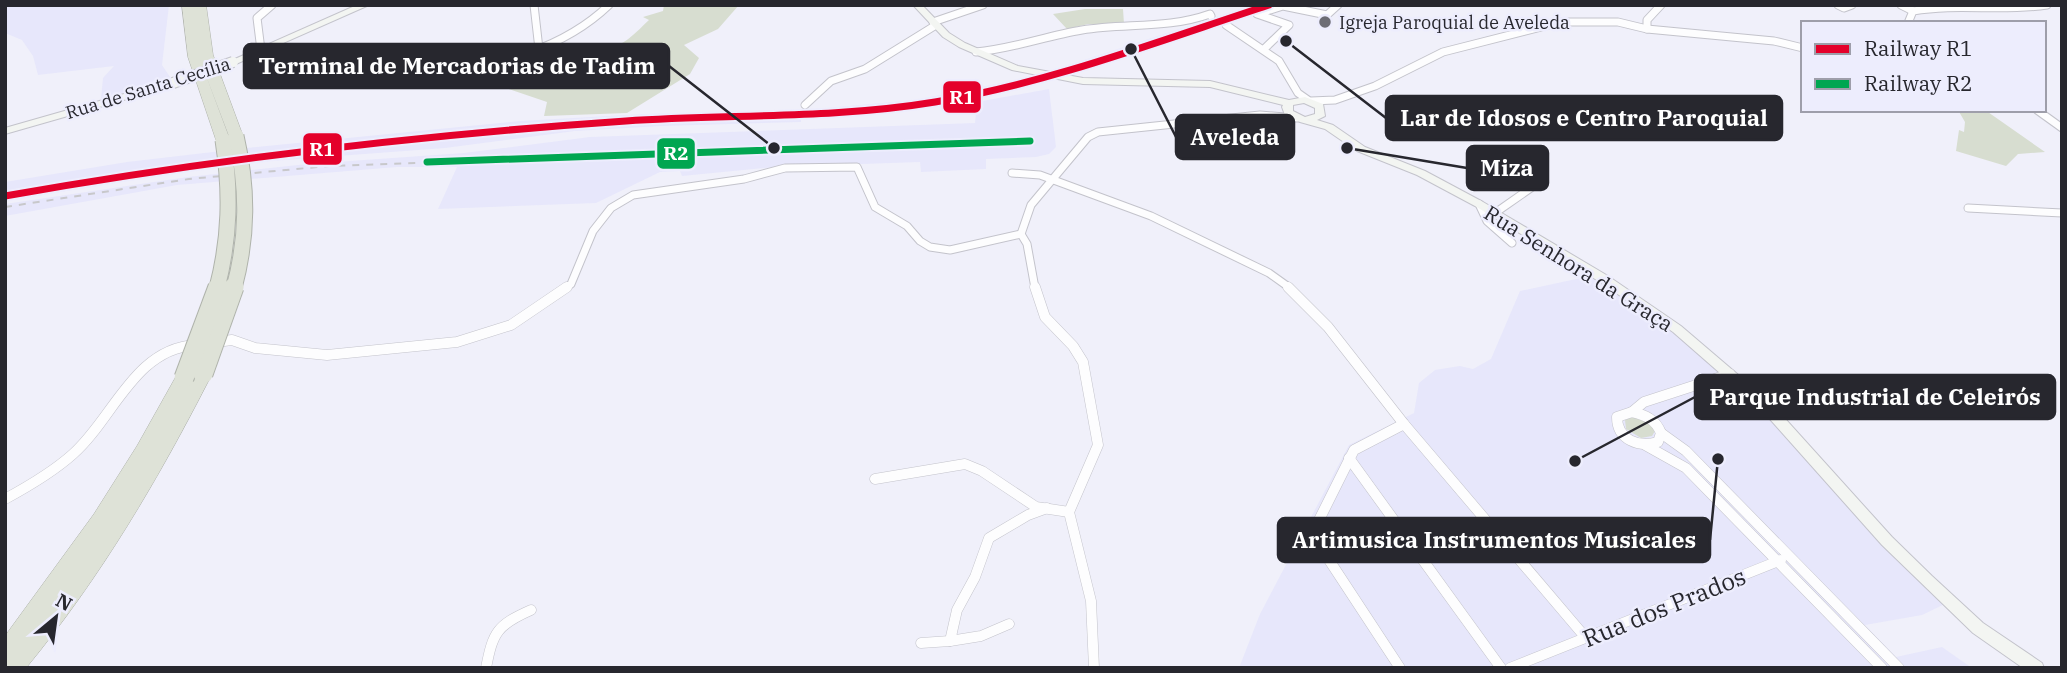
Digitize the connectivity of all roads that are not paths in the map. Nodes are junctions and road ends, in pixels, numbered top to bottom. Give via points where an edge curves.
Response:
1 (188, 5) edge
2 (200, 5) edge
3 (272, 5) edge
4 (365, 5) edge
5 (534, 5) edge
6 (609, 5) edge
7 (916, 5) edge
8 (983, 5) edge
9 (1203, 5) edge
10 (1338, 5) edge
11 (1661, 5) edge
12 (1838, 5) edge
13 (1852, 5) edge
14 (1901, 5) edge
15 (2047, 5) edge
16 (965, 8) edge
17 (1913, 12) junction
18 (1909, 21) edge
19 (934, 23) junction
20 (1226, 25) dead end
21 (1647, 29) junction
22 (1801, 48) edge
23 (539, 49) junction
24 (1264, 49) junction
25 (261, 50) junction
26 (976, 52) junction
27 (531, 55) junction
28 (433, 76) dead end
29 (484, 78) dead end
30 (1335, 100) junction
31 (1309, 101) junction
32 (1291, 103) junction
33 (805, 105) dead end
34 (1321, 112) junction
35 (2040, 112) edge
36 (1276, 115) junction
37 (1303, 119) junction
38 (1329, 127) junction
39 (2062, 128) edge
40 (5, 131) edge
41 (229, 138) junction
42 (1012, 173) dead end
43 (1053, 180) junction
44 (1538, 183) dead end
45 (1479, 204) junction
46 (1968, 208) dead end
47 (1495, 213) junction
48 (2062, 213) edge
49 (1021, 234) junction
50 (1512, 243) dead end
51 (1730, 374) junction
52 (194, 376) junction
53 (1632, 411) junction
54 (1404, 424) junction
55 (1661, 433) junction
56 (1645, 445) junction
57 (1349, 458) junction
58 (874, 479) dead end
59 (5, 499) edge
60 (1047, 508) junction
61 (1069, 512) junction
62 (1783, 559) junction
63 (531, 610) dead end
64 (1009, 624) dead end
65 (1586, 638) junction
66 (950, 641) junction
67 (921, 643) dead end
68 (5, 654) edge
69 (12, 668) edge
70 (486, 668) edge
71 (1094, 668) edge
72 (1400, 668) edge
73 (1501, 668) edge
74 (1510, 668) edge
75 (1882, 668) edge
76 (1899, 668) edge
77 (2036, 668) edge

1 - 41 highway via 192,52
2 - 41 highway via 200,25
3 - 25 street via 257,18
4 - 25 street, Rua de Santa Cecília
5 - 23 street
6 - 23 street via 588,27
7 - 19 street
8 - 16 street
9 - 26 street via 1210,15 1168,25 1080,30
10 - 24 street via 1327,15 1283,6 1256,14 1289,25
11 - 21 street via 1647,20
12 - 13 street
14 - 17 street
15 - 17 street
16 - 19 street
17 - 18 street
19 - 26 street
19 - 33 street via 865,69 831,81
20 - 24 street
21 - 22 street
21 - 30 street via 1618,22 1561,22 1443,52
23 - 27 street
24 - 32 street via 1279,61
25 - 40 street, Rua de Santa Cecília, bridge via 173,83
26 - 32 street via 1026,71 1083,81 1210,84
27 - 28 street
27 - 29 street
30 - 31 street
30 - 34 street
31 - 32 street
31 - 34 street, Rua Senhora da Graça
32 - 36 street
32 - 37 street
34 - 37 street
34 - 38 street, Rua Senhora da Graça
35 - 39 street
36 - 37 street
36 - 43 street via 1098,132 1088,137
37 - 38 street, Rua Senhora da Graça
38 - 45 street, Rua Senhora da Graça via 1361,149
41 - 52 highway, bridge via 232,203 225,265
42 - 43 street
43 - 49 street via 1031,205
43 - 54 street via 1151,216 1269,273 1328,327
44 - 47 street
45 - 47 street, Rua Senhora da Graça
45 - 50 street via 1484,218
46 - 48 street
47 - 51 street, Rua Senhora da Graça via 1636,300
49 - 59 street via 950,250 930,247 875,207 857,167 785,168 633,195 611,208 593,231 571,284 511,325 457,342 327,355 255,348 232,340 181,346 142,369 75,453
49 - 61 street via 1045,317 1083,362 1098,445
51 - 53 street via 1644,402
51 - 77 street, Rua Senhora da Graça via 1765,405 1887,541 1978,628
52 - 68 highway via 75,562
52 - 69 highway via 129,510
53 - 55 street via 1651,418
53 - 56 street via 1620,414 1616,427 1631,441
54 - 57 street via 1354,450
54 - 65 street
55 - 56 street via 1658,442
55 - 62 street via 1686,451
56 - 62 street via 1686,468
57 - 72 street via 1312,534
57 - 73 street
58 - 60 street via 965,464 1036,507
60 - 61 street
60 - 66 street via 989,538 957,610
61 - 71 street via 1091,601
62 - 65 street, Rua dos Prados
62 - 75 street
62 - 76 street
63 - 70 street via 505,621 493,632
64 - 66 street via 981,636
65 - 74 street, Rua dos Prados
66 - 67 street

